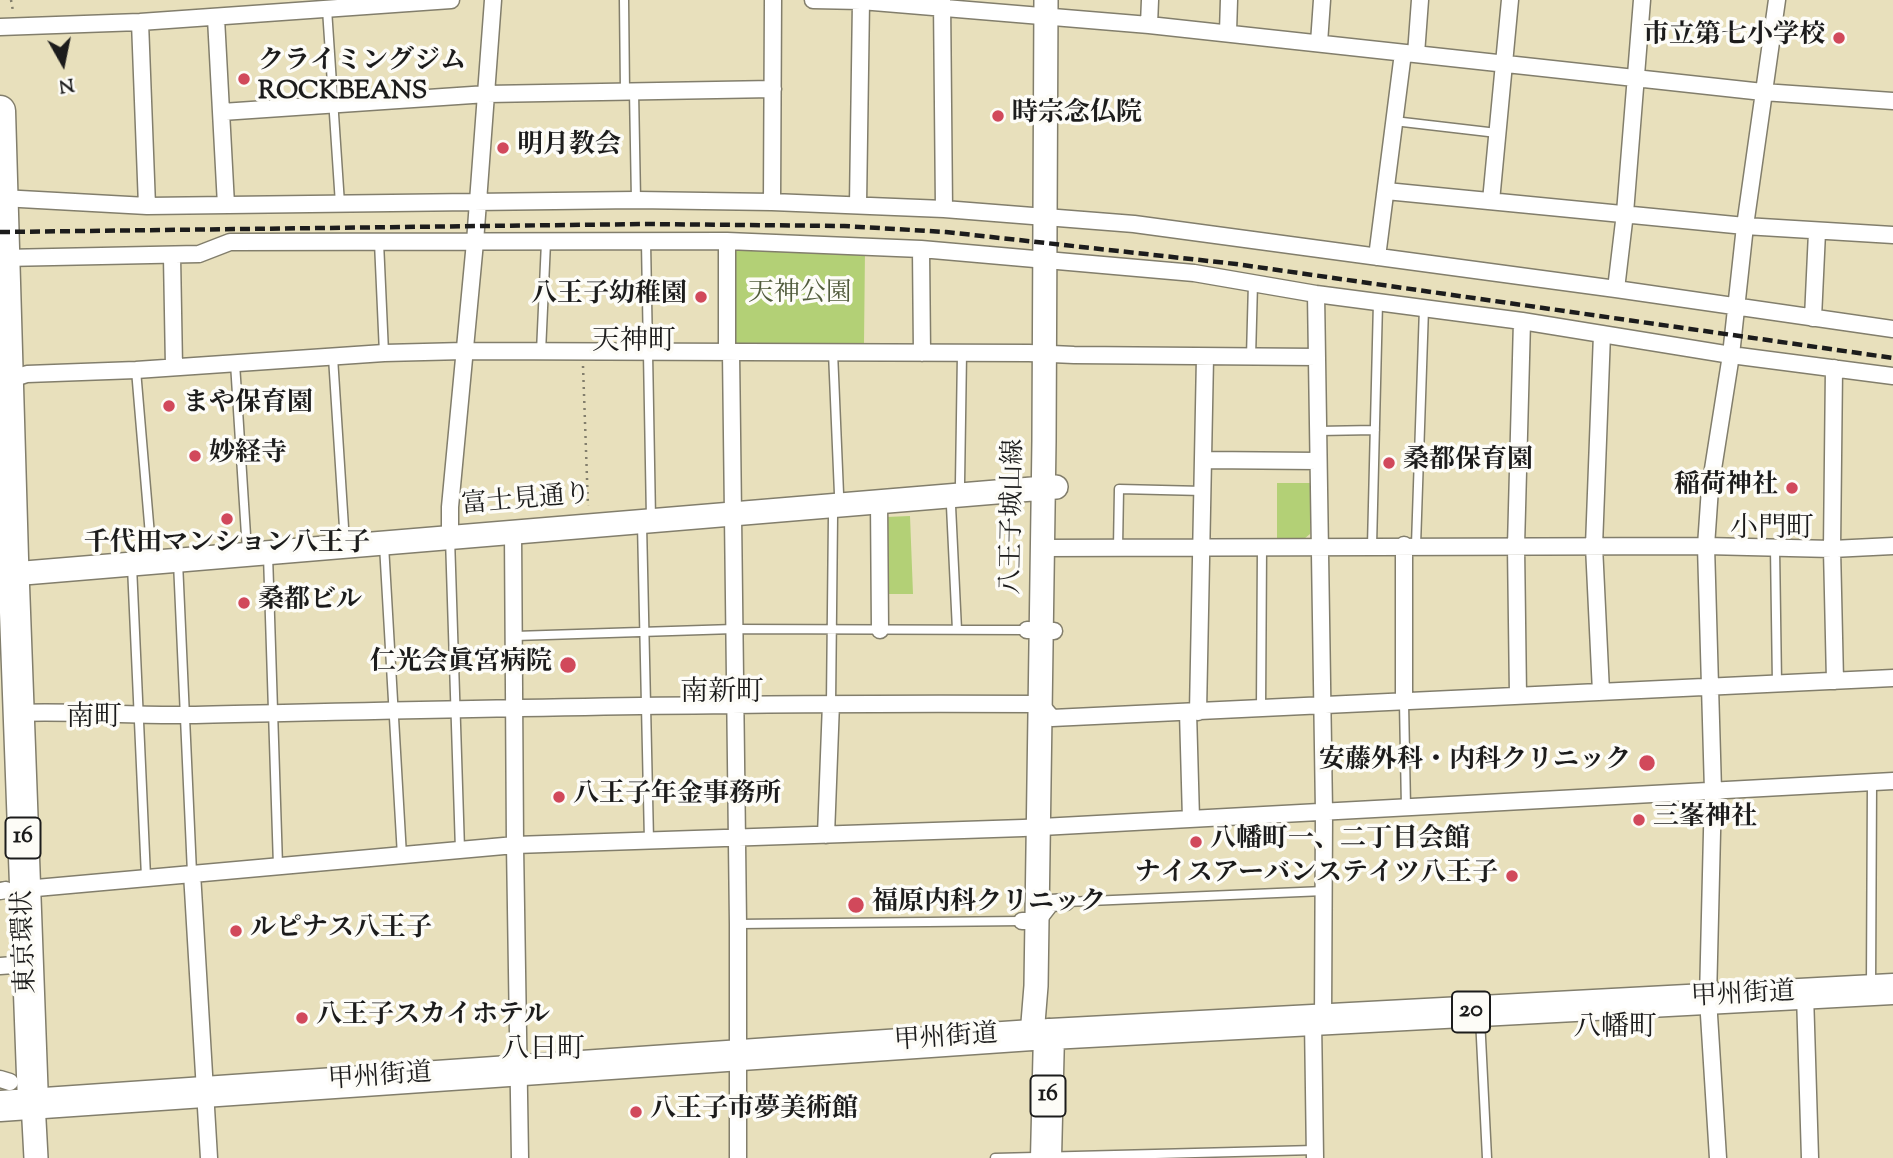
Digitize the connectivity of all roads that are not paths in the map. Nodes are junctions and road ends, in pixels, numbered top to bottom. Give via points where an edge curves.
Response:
1 (451, 0) edge
2 (493, 0) edge
3 (624, 0) edge
4 (773, 0) edge
5 (813, 0) edge
6 (1150, 0) edge
7 (1229, 0) edge
8 (1322, 0) edge
9 (1420, 0) edge
10 (1510, 0) edge
11 (1642, 0) edge
12 (1777, 0) edge
13 (401, 1) edge
14 (861, 1) edge
15 (942, 4) edge
16 (319, 6) edge
17 (1053, 8) edge
18 (216, 18) junction
19 (140, 22) junction
20 (1149, 25) junction
21 (0, 27) edge
22 (1228, 32) junction
23 (1319, 43) junction
24 (1409, 54) junction
25 (1504, 64) junction
26 (1634, 78) junction
27 (773, 89) junction
28 (629, 91) junction
29 (1763, 92) junction
30 (487, 94) junction
31 (1893, 102) edge
32 (332, 103) junction
33 (0, 111) edge
34 (222, 112) junction
35 (1394, 121) junction
36 (1497, 132) junction
37 (1, 163) edge
38 (1386, 191) junction
39 (2, 198) junction
40 (636, 200) junction
41 (477, 201) junction
42 (1491, 201) junction
43 (772, 202) junction
44 (340, 204) junction
45 (226, 205) junction
46 (858, 205) junction
47 (147, 206) junction
48 (944, 209) junction
49 (1625, 213) junction
50 (1051, 218) junction
51 (1745, 226) junction
52 (1817, 232) junction
53 (1893, 236) edge
54 (379, 242) junction
55 (475, 242) junction
56 (546, 242) junction
57 (646, 242) junction
58 (727, 242) junction
59 (922, 249) junction
60 (172, 256) junction
61 (1377, 257) junction
62 (4, 258) junction
63 (1051, 260) junction
64 (1253, 283) junction
65 (1616, 289) junction
66 (1316, 293) junction
67 (1378, 302) junction
68 (1737, 307) junction
69 (1424, 308) junction
70 (1814, 318) junction
71 (1522, 321) junction
72 (1893, 329) edge
73 (1602, 334) junction
74 (464, 351) junction
75 (541, 352) junction
76 (647, 352) junction
77 (729, 352) junction
78 (833, 352) junction
79 (384, 353) junction
80 (922, 353) junction
81 (962, 353) junction
82 (1051, 354) junction
83 (1731, 355) junction
84 (333, 356) junction
85 (1205, 357) junction
86 (1251, 357) junction
87 (1317, 357) junction
88 (235, 363) junction
89 (174, 367) junction
90 (1834, 368) junction
91 (136, 370) junction
92 (1893, 376) edge
93 (4, 382) edge
94 (1375, 430) junction
95 (1318, 431) junction
96 (1204, 460) junction
97 (1318, 461) junction
98 (1050, 488) junction
99 (1203, 491) junction
100 (956, 495) junction
101 (879, 502) junction
102 (836, 505) junction
103 (733, 513) junction
104 (646, 520) junction
105 (513, 532) junction
106 (450, 537) junction
107 (384, 542) junction
108 (1410, 545) junction
109 (1516, 545) junction
110 (1706, 545) junction
111 (345, 546) junction
112 (1320, 546) junction
113 (1373, 546) junction
114 (1594, 546) junction
115 (1893, 546) edge
116 (1262, 547) junction
117 (1049, 548) junction
118 (1118, 548) junction
119 (1200, 548) junction
120 (1775, 548) junction
121 (1832, 549) junction
122 (258, 553) junction
123 (178, 560) junction
124 (142, 563) junction
125 (7, 574) edge
126 (734, 629) junction
127 (832, 629) junction
128 (880, 630) junction
129 (957, 630) junction
130 (1041, 630) junction
131 (644, 632) junction
132 (515, 636) junction
133 (1893, 678) edge
134 (1835, 681) junction
135 (1777, 684) junction
136 (1708, 687) junction
137 (1601, 692) junction
138 (1518, 696) junction
139 (1404, 702) junction
140 (831, 703) junction
141 (735, 705) junction
142 (515, 706) junction
143 (646, 706) junction
144 (1322, 706) junction
145 (456, 708) junction
146 (1261, 709) junction
147 (394, 710) junction
148 (1046, 711) junction
149 (1193, 712) junction
150 (28, 713) junction
151 (272, 713) junction
152 (140, 715) junction
153 (183, 715) junction
154 (1893, 781) edge
155 (1872, 782) junction
156 (1713, 791) junction
157 (1406, 807) junction
158 (1324, 812) junction
159 (1191, 819) junction
160 (1044, 827) junction
161 (826, 835) junction
162 (737, 836) junction
163 (649, 841) junction
164 (515, 845) junction
165 (460, 850) junction
166 (402, 856) junction
167 (278, 866) junction
168 (191, 873) junction
169 (146, 877) junction
170 (11, 890) edge
171 (1324, 891) junction
172 (1044, 912) junction
173 (738, 924) junction
174 (14, 965) edge
175 (1882, 990) edge
176 (1805, 994) junction
177 (1708, 999) junction
178 (1479, 1011) junction
179 (1318, 1020) junction
180 (1041, 1034) junction
181 (738, 1054) junction
182 (519, 1069) junction
183 (3, 1089) edge
184 (206, 1090) junction
185 (33, 1102) junction
186 (1315, 1154) edge
187 (1037, 1157) edge
188 (36, 1158) edge
189 (209, 1158) edge
190 (520, 1158) edge
191 (738, 1158) edge
192 (995, 1158) edge
193 (1487, 1158) edge
194 (1718, 1158) edge
195 (1810, 1158) edge

1 - 13 street
2 - 30 street
3 - 28 lane
4 - 27 street
5 - 14 street
6 - 20 street
7 - 22 street
8 - 23 street
9 - 24 street
10 - 25 street
11 - 26 street
12 - 29 street
13 - 16 street
14 - 15 street
14 - 46 street
15 - 17 street
15 - 48 street
16 - 18 street
16 - 32 lane
17 - 20 street
17 - 50 street, 八王子城山線
18 - 19 street
18 - 34 street
19 - 21 street
19 - 47 street
20 - 22 street
22 - 23 street
23 - 24 street
24 - 25 street
24 - 35 street
25 - 26 street
25 - 36 street
26 - 29 street
26 - 49 street
27 - 28 street
27 - 43 street
28 - 30 street
28 - 40 lane
29 - 31 street
29 - 51 street
30 - 32 street
30 - 41 street
32 - 34 street
32 - 44 lane
33 - 37 highway, 東京環状 / 16
34 - 45 street
35 - 36 lane
35 - 38 street
36 - 42 street
37 - 39 highway, 東京環状 / 16
38 - 42 street
38 - 61 street
39 - 47 street
39 - 62 highway, 東京環状 / 16
40 - 41 street
40 - 43 street
41 - 44 street
41 - 55 street
42 - 49 street
43 - 46 street
44 - 45 street
45 - 47 street
46 - 48 street
48 - 50 street
49 - 51 street
49 - 65 street
50 - 61 street via 1134,224
50 - 63 street, 八王子城山線
51 - 52 street
51 - 68 street
52 - 53 street
52 - 70 street
54 - 55 street
54 - 60 street via 230,242 199,254
54 - 79 lane
55 - 56 street
55 - 74 street
56 - 57 street
56 - 75 lane
57 - 58 street
57 - 76 lane
58 - 59 street
58 - 77 street
59 - 63 street
59 - 80 street
60 - 62 street
60 - 89 street
61 - 65 street
62 - 93 highway, 東京環状 / 16
63 - 64 street
63 - 82 street, 八王子城山線
64 - 66 street
64 - 86 lane
65 - 68 street
66 - 67 street
66 - 87 street
67 - 69 street
67 - 94 lane
68 - 70 street
68 - 83 street
69 - 71 street
69 - 108 lane
70 - 72 street
71 - 73 street
71 - 109 street
73 - 83 street
73 - 114 street
74 - 75 street
74 - 79 street
74 - 106 street
75 - 76 street
76 - 77 street
76 - 104 lane
77 - 78 street
77 - 103 street
78 - 80 street
78 - 102 lane
79 - 84 street
80 - 81 street
81 - 82 street
81 - 100 lane
82 - 85 street
82 - 98 street, 八王子城山線
83 - 90 street
83 - 110 street
84 - 88 street
84 - 111 lane
85 - 86 street
85 - 96 street
86 - 87 street
87 - 95 street
88 - 89 street
88 - 122 lane
89 - 91 street
90 - 92 street
90 - 121 street
91 - 93 street via 27,374
91 - 124 lane
93 - 125 highway, 東京環状 / 16
94 - 95 lane
94 - 113 lane
95 - 97 street
96 - 97 street
96 - 99 street
97 - 112 street
98 - 100 street, 富士見通り
98 - 117 street, 八王子城山線
99 - 118 lane via 1119,489
99 - 119 street
100 - 101 street, 富士見通り
100 - 129 lane
101 - 102 street, 富士見通り
101 - 128 street
102 - 103 street, 富士見通り
102 - 127 lane
103 - 104 street, 富士見通り
103 - 126 street
104 - 105 street, 富士見通り
104 - 131 lane
105 - 106 street, 富士見通り
105 - 132 street
106 - 107 street, 富士見通り
106 - 145 lane
107 - 111 street, 富士見通り
107 - 147 lane
108 - 109 street
108 - 113 street
108 - 139 street
109 - 114 street
109 - 138 street
110 - 114 street
110 - 120 street
110 - 136 street
111 - 122 street, 富士見通り
112 - 113 street
112 - 116 street
112 - 144 street
114 - 137 street
115 - 121 street
116 - 119 street
116 - 146 lane
117 - 118 street
117 - 130 street, 八王子城山線
118 - 119 street
119 - 149 street
120 - 121 street
120 - 135 lane
121 - 134 street
122 - 123 street, 富士見通り
122 - 151 lane
123 - 124 street, 富士見通り
123 - 153 lane
124 - 125 street, 富士見通り
124 - 152 lane
125 - 150 highway, 東京環状 / 16
126 - 127 lane
126 - 131 lane
126 - 141 street
127 - 128 lane
127 - 140 lane
128 - 129 lane
129 - 130 lane
130 - 148 street, 八王子城山線
131 - 132 lane
131 - 143 lane
132 - 142 street
133 - 134 street
134 - 135 street
135 - 136 street
136 - 137 street
136 - 156 street
137 - 138 street
138 - 139 street
139 - 144 street
139 - 157 lane
140 - 141 street
140 - 148 street
140 - 161 street
141 - 143 street
141 - 162 street
142 - 143 street
142 - 145 street
142 - 164 street
143 - 163 lane
144 - 146 street
144 - 158 street
145 - 147 street
145 - 165 lane
146 - 149 street
147 - 151 street
147 - 166 lane
148 - 149 street
148 - 160 street, 八王子城山線
149 - 159 street
150 - 152 street
150 - 170 highway, 東京環状 / 16
151 - 153 street
151 - 167 lane
152 - 153 street
152 - 169 lane
153 - 168 lane
154 - 155 street
155 - 156 street
155 - 175 lane
156 - 157 street
156 - 177 street
157 - 158 street
158 - 159 street
158 - 171 street
159 - 160 street
160 - 161 street
160 - 172 street, 八王子城山線
161 - 162 street
162 - 163 street
162 - 173 street
163 - 164 street
164 - 165 street
164 - 182 street
165 - 166 street
166 - 167 street
167 - 168 street
168 - 169 street
168 - 184 street
169 - 170 street
170 - 174 highway, 東京環状 / 16
171 - 172 lane
171 - 179 street
172 - 173 lane
172 - 180 street, 八王子城山線
173 - 181 street
174 - 185 highway, 東京環状 / 16
175 - 176 highway, 甲州街道 / 20
176 - 177 highway, 甲州街道 / 20
176 - 195 street
177 - 178 highway, 甲州街道 / 20
177 - 194 street
178 - 179 highway, 甲州街道 / 20
178 - 193 lane
179 - 180 highway, 甲州街道 / 20
179 - 186 street
180 - 181 highway, 甲州街道
180 - 187 highway, 16
181 - 182 highway, 甲州街道
181 - 191 street
182 - 184 highway, 甲州街道
182 - 190 street
183 - 185 highway, 甲州街道
184 - 185 highway, 甲州街道
184 - 189 street
185 - 188 street
186 - 187 lane
187 - 192 lane

